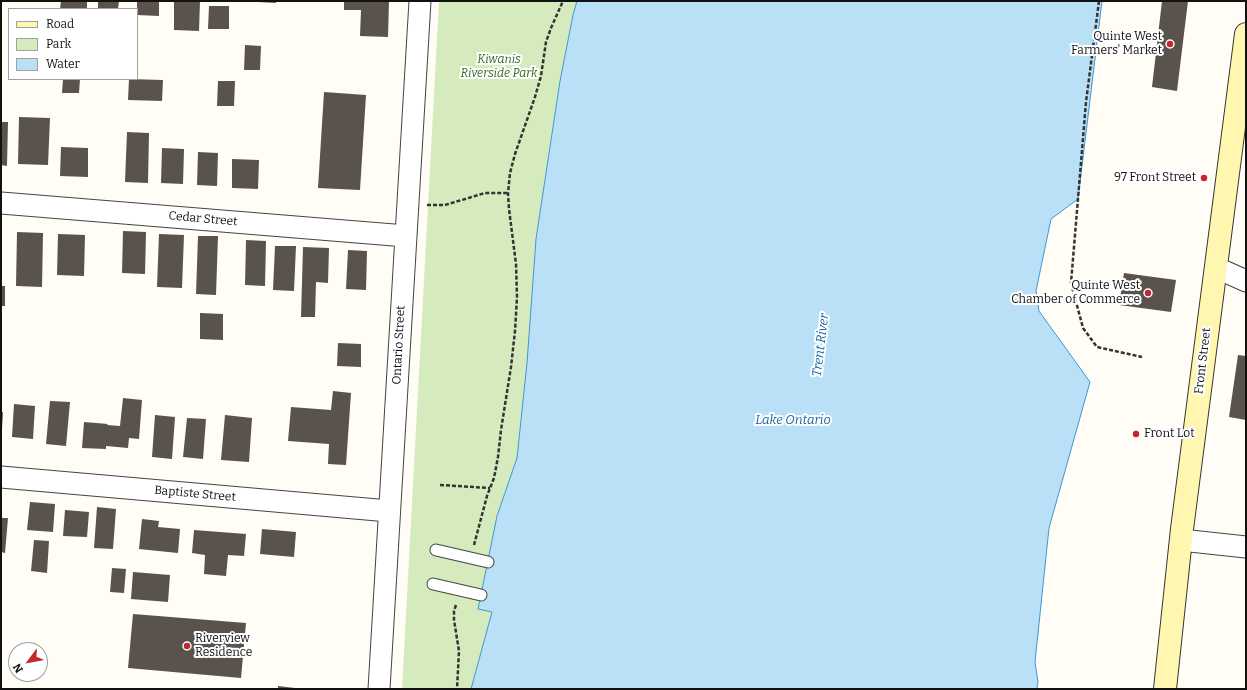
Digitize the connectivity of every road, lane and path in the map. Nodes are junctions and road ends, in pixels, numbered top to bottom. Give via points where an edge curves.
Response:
1 (420, 1) edge
2 (563, 1) edge
3 (1099, 1) edge
4 (1246, 34) edge
5 (508, 193) junction
6 (408, 201) junction
7 (1, 203) edge
8 (406, 236) junction
9 (1217, 268) junction
10 (1246, 281) edge
11 (1142, 357) dead end
12 (1, 477) edge
13 (440, 485) dead end
14 (490, 488) junction
15 (389, 511) junction
16 (1181, 540) junction
17 (1246, 547) edge
18 (436, 550) dead end
19 (471, 558) junction
20 (488, 562) dead end
21 (433, 584) dead end
22 (463, 591) junction
23 (481, 595) dead end
24 (378, 689) edge
25 (457, 689) edge
26 (1165, 689) edge

1 - 6 street, Ontario Street
2 - 5 path via 546,42 541,76 510,173
3 - 11 path via 1086,102 1071,283 1083,328 1097,347
4 - 9 street, Front Street
5 - 6 path via 485,193 445,205
5 - 14 path via 517,297 511,367 498,457
6 - 8 street, Ontario Street
7 - 8 street, Cedar Street
8 - 15 street, Ontario Street
9 - 10 street
9 - 16 street, Front Street
12 - 15 street, Baptiste Street
13 - 14 path
14 - 19 path
15 - 24 street, Ontario Street
16 - 17 street
16 - 26 street, Front Street
18 - 19 lane
19 - 20 lane
21 - 22 lane
22 - 23 lane
22 - 25 path via 454,611 459,651

